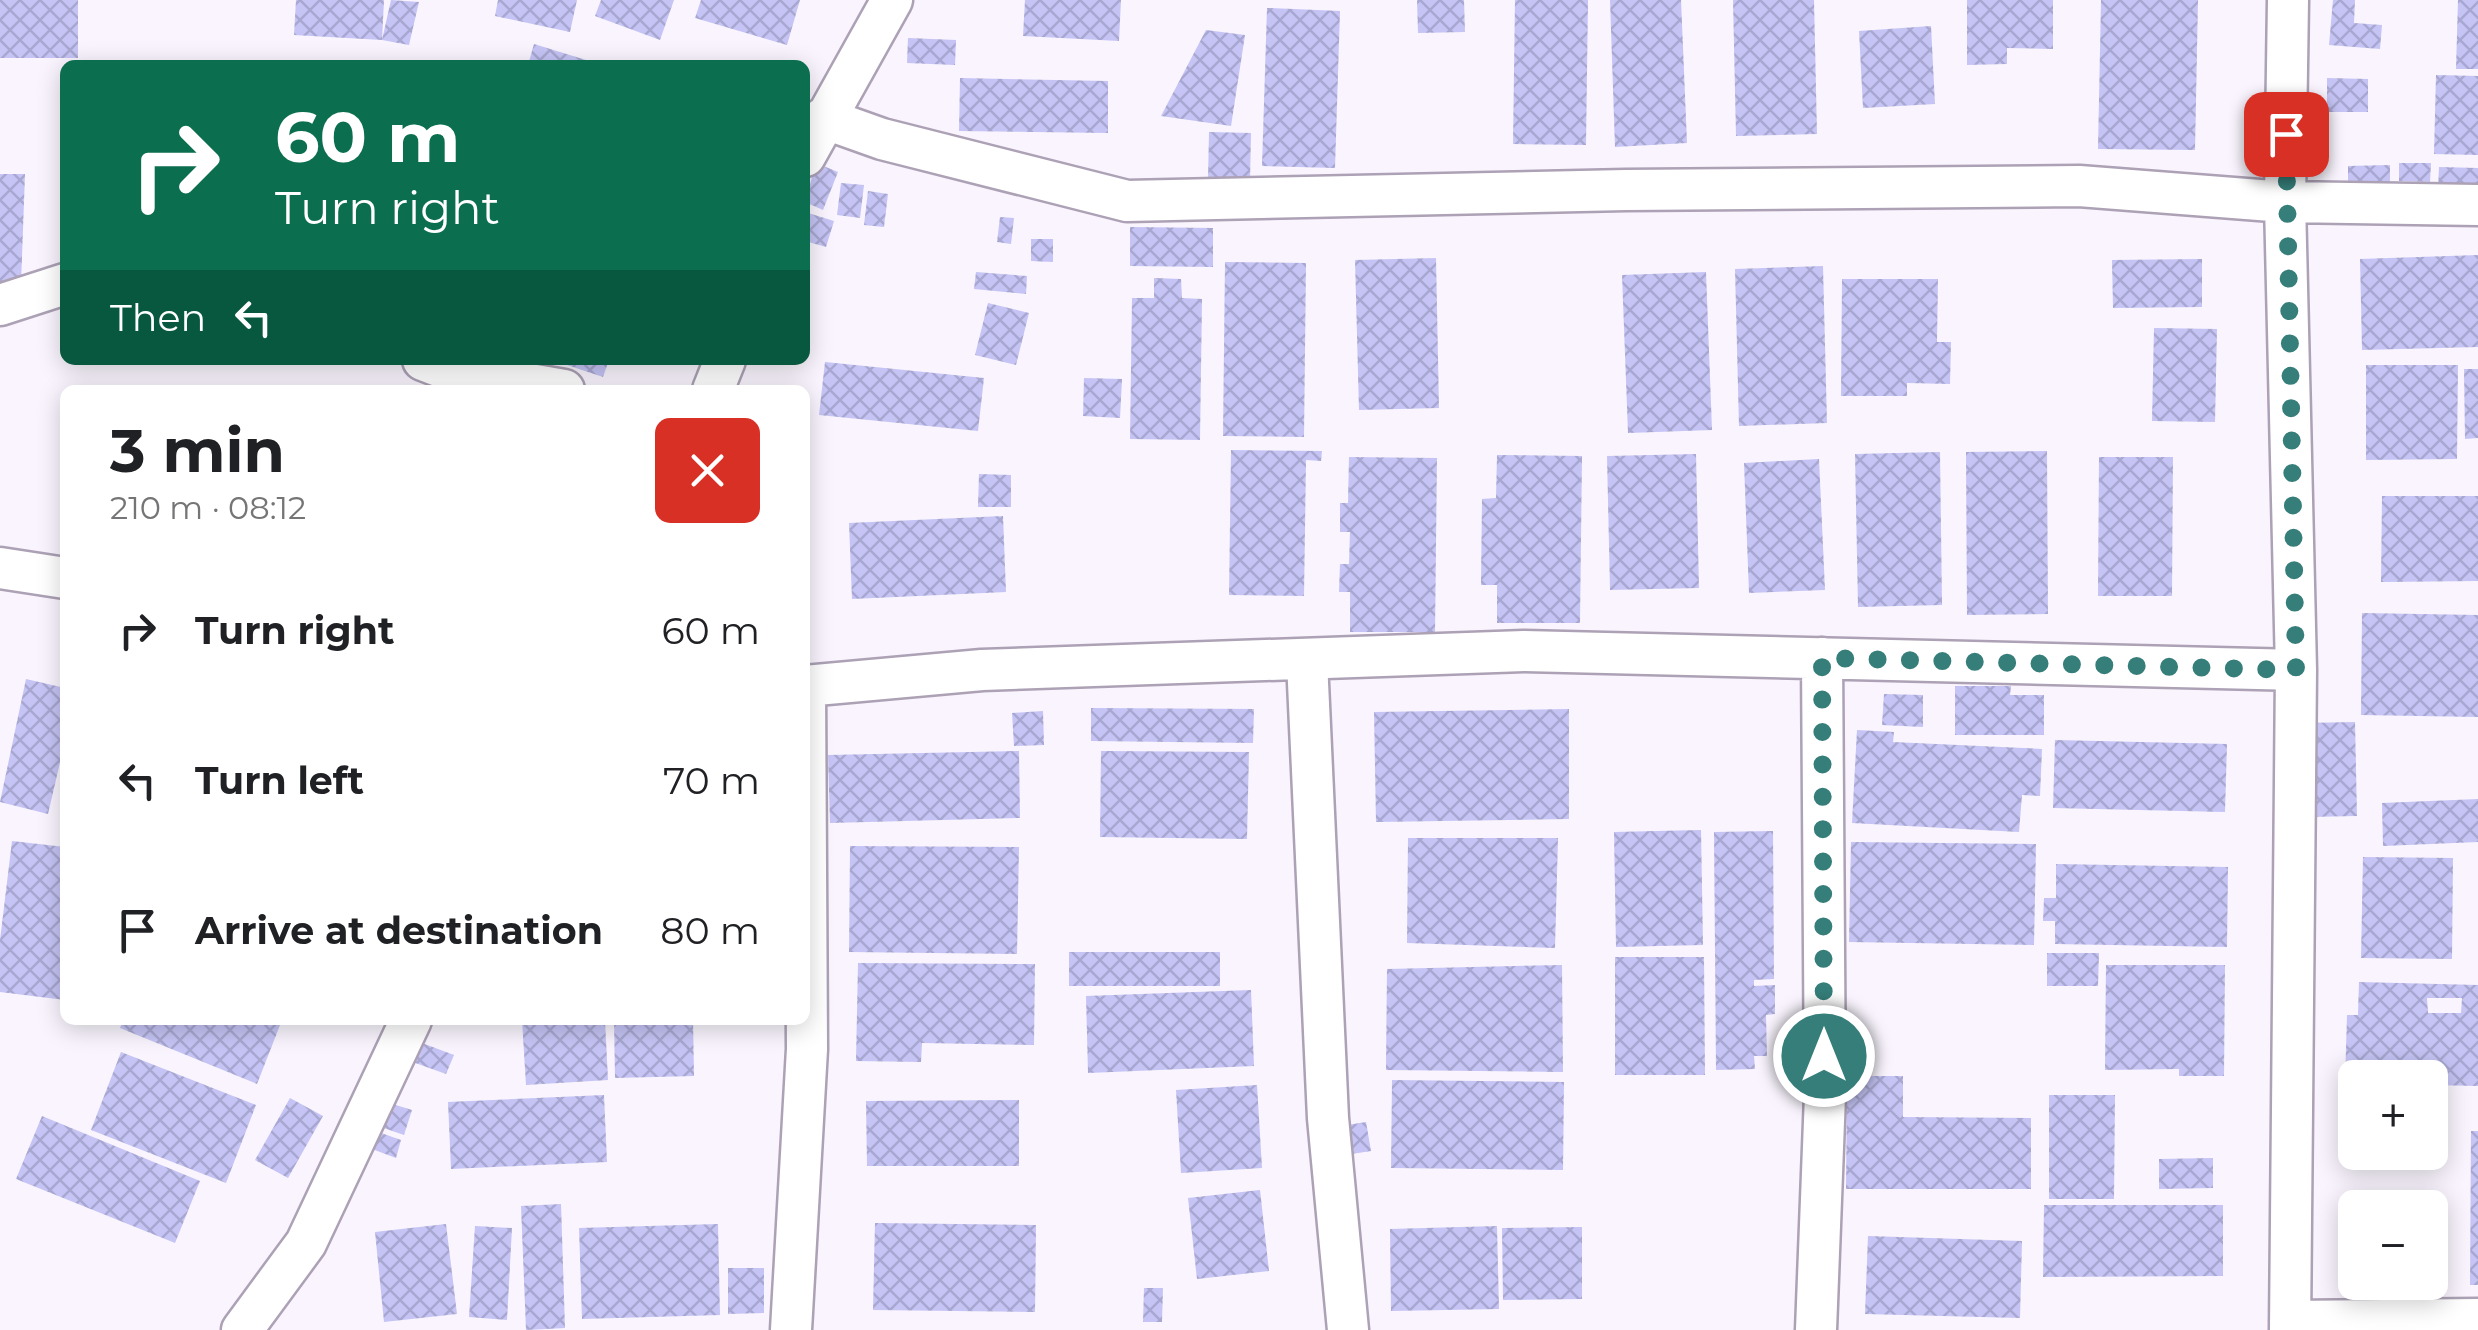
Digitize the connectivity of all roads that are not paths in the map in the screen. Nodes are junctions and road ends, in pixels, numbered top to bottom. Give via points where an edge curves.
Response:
1 (892, 0) edge
2 (2288, 0) edge
3 (823, 118) junction
4 (810, 145) edge
5 (2285, 202) junction
6 (2478, 205) edge
7 (60, 286) edge
8 (0, 305) edge
9 (435, 365) edge
10 (535, 385) edge
11 (0, 568) edge
12 (60, 577) edge
13 (1822, 658) junction
14 (1307, 661) junction
15 (2296, 670) junction
16 (810, 686) edge
17 (409, 1025) edge
18 (807, 1025) edge
19 (2478, 1320) edge
20 (2290, 1326) edge
21 (242, 1330) edge
22 (791, 1330) edge
23 (1348, 1330) edge
24 (1816, 1330) edge

1 - 3 street
2 - 5 street
3 - 4 street
3 - 5 street via 1127,201 2078,186
5 - 6 street
5 - 15 street
7 - 8 street
9 - 10 street
11 - 12 street
13 - 14 street via 1524,651
13 - 15 street
13 - 24 street via 1824,1095
14 - 16 street via 982,670
14 - 23 street via 1328,1118
15 - 20 street
17 - 21 street via 306,1244
18 - 22 street
19 - 20 street

